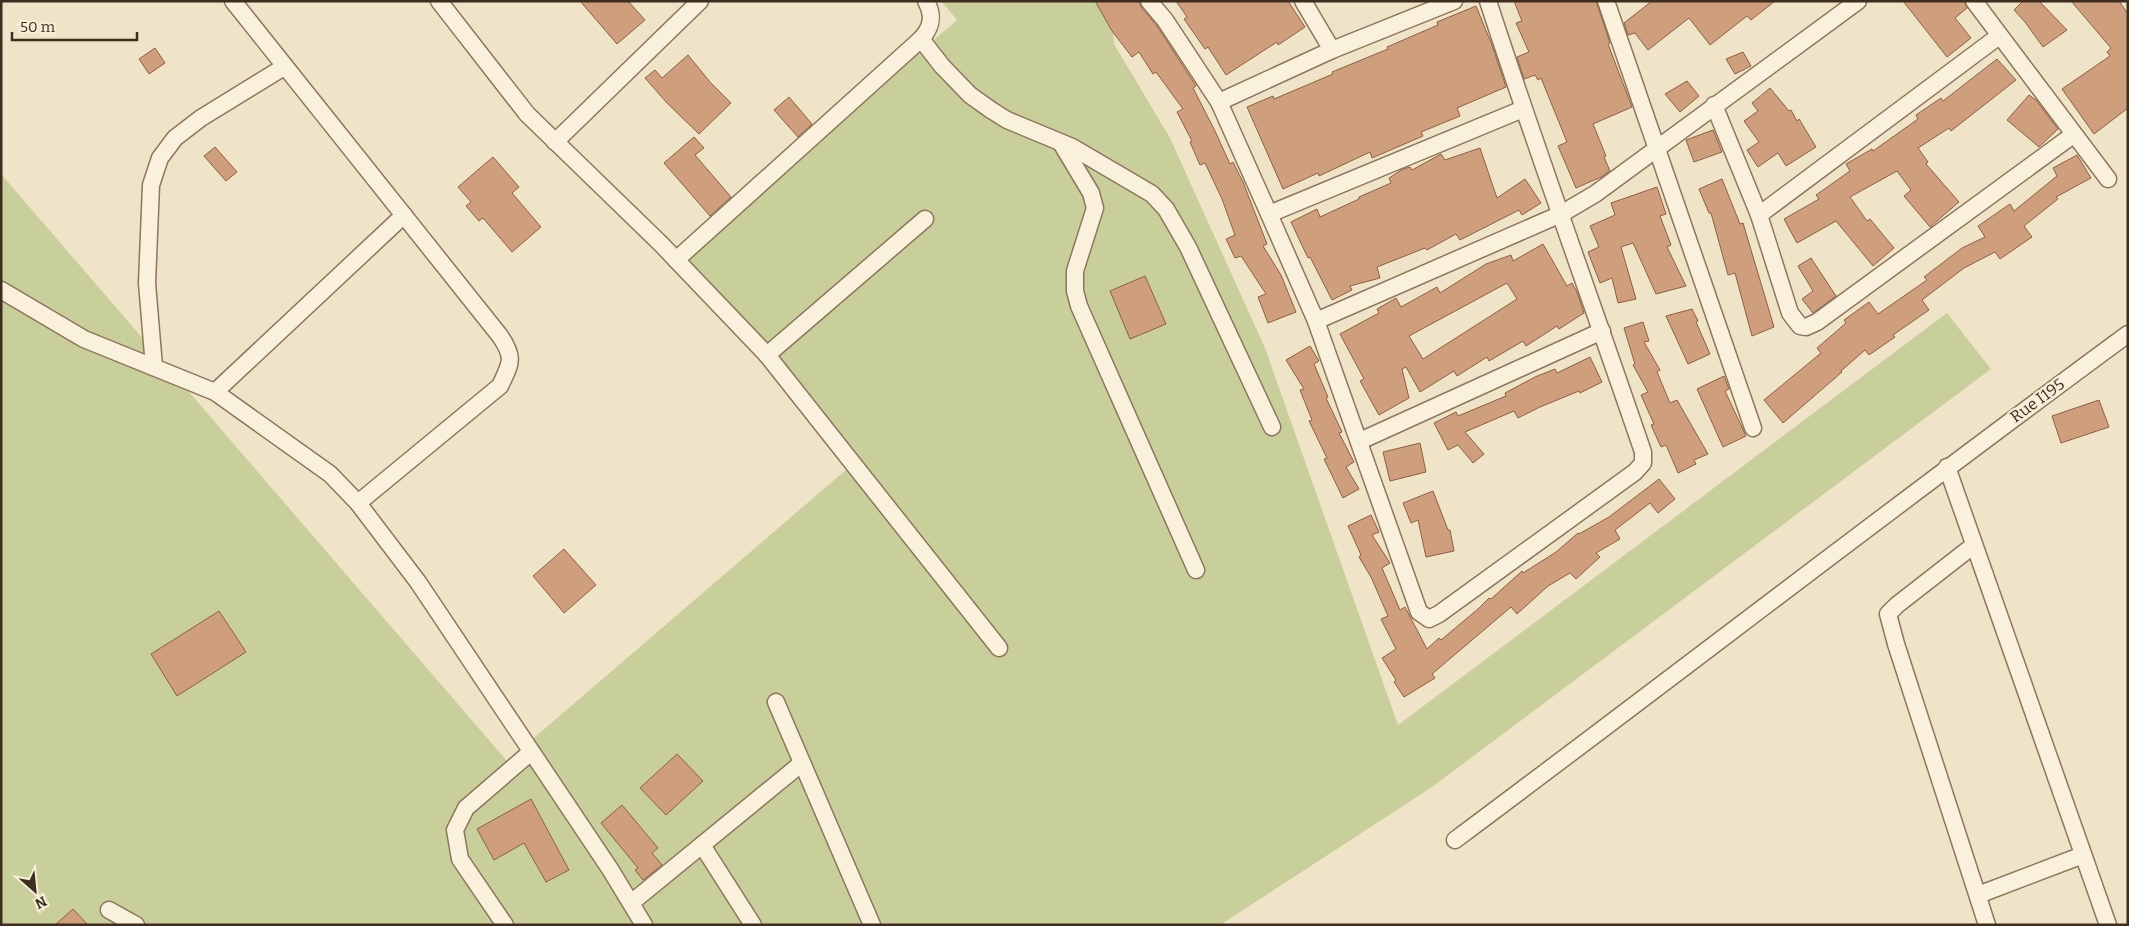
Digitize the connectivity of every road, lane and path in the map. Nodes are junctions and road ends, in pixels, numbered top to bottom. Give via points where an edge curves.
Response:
1 (233, 1) edge
2 (439, 1) edge
3 (700, 1) edge
4 (926, 1) edge
5 (1149, 1) edge
6 (1302, 1) edge
7 (1454, 1) edge
8 (1488, 1) edge
9 (1606, 1) edge
10 (1858, 1) edge
11 (1974, 1) edge
12 (1999, 36) junction
13 (921, 40) junction
14 (1332, 50) junction
15 (284, 67) junction
16 (1219, 102) junction
17 (1714, 105) junction
18 (1523, 109) junction
19 (2073, 135) junction
20 (555, 142) junction
21 (1061, 143) junction
22 (1656, 148) junction
23 (2108, 179) dead end
24 (1269, 214) junction
25 (1561, 214) junction
26 (404, 215) junction
27 (1759, 215) junction
28 (925, 219) dead end
29 (676, 260) junction
30 (1, 290) edge
31 (1316, 321) junction
32 (1602, 331) junction
33 (2127, 335) edge
34 (767, 355) junction
35 (154, 367) junction
36 (215, 392) junction
37 (1272, 427) dead end
38 (1753, 428) dead end
39 (1360, 442) junction
40 (1947, 467) junction
41 (358, 503) junction
42 (1974, 545) junction
43 (1196, 570) dead end
44 (999, 648) dead end
45 (776, 702) dead end
46 (531, 752) junction
47 (802, 763) junction
48 (1455, 840) dead end
49 (702, 845) junction
50 (2083, 855) junction
51 (1978, 895) junction
52 (631, 903) junction
53 (109, 910) dead end
54 (136, 925) edge
55 (505, 925) edge
56 (644, 925) edge
57 (753, 925) edge
58 (872, 925) edge
59 (1987, 925) edge
60 (2108, 925) edge

1 - 15 street
2 - 20 street via 527,114
3 - 20 street
4 - 13 street via 932,20
5 - 16 street
6 - 14 street
7 - 14 street
8 - 18 street
9 - 22 street
10 - 17 street
11 - 12 street
12 - 19 street
12 - 27 street
13 - 21 street via 970,95 1007,120
13 - 29 street
14 - 16 street
15 - 26 street
15 - 35 street via 201,118 175,138 160,158 151,185 147,283
16 - 24 street
17 - 22 street
17 - 27 street
18 - 24 street
18 - 25 street
19 - 23 street
19 - 27 street via 1806,327 1800,326 1790,313
20 - 29 street
21 - 37 street via 1152,194 1166,209 1188,247
21 - 43 street via 1091,193 1095,208 1075,270 1079,306
22 - 25 street via 1595,194
22 - 38 street
24 - 31 street
25 - 31 street
25 - 32 street
26 - 36 street
26 - 41 street via 500,336 510,351 508,368 500,386
28 - 34 street
29 - 34 street
30 - 35 street via 84,339
31 - 39 street
32 - 39 street
32 - 39 street via 1643,452 1643,463 1635,472 1429,619 1419,612
33 - 40 street, Rue I195
34 - 44 street
35 - 36 street
36 - 41 street via 330,474
40 - 42 street
40 - 48 street, Rue I195
41 - 46 street via 418,582
42 - 50 street
42 - 51 street via 1888,614
45 - 47 street
46 - 52 street
46 - 55 street via 466,808 455,830 460,859
47 - 49 street
47 - 58 street
49 - 52 street
49 - 57 street
50 - 51 street
50 - 60 street
51 - 59 street
52 - 56 street
53 - 54 street

